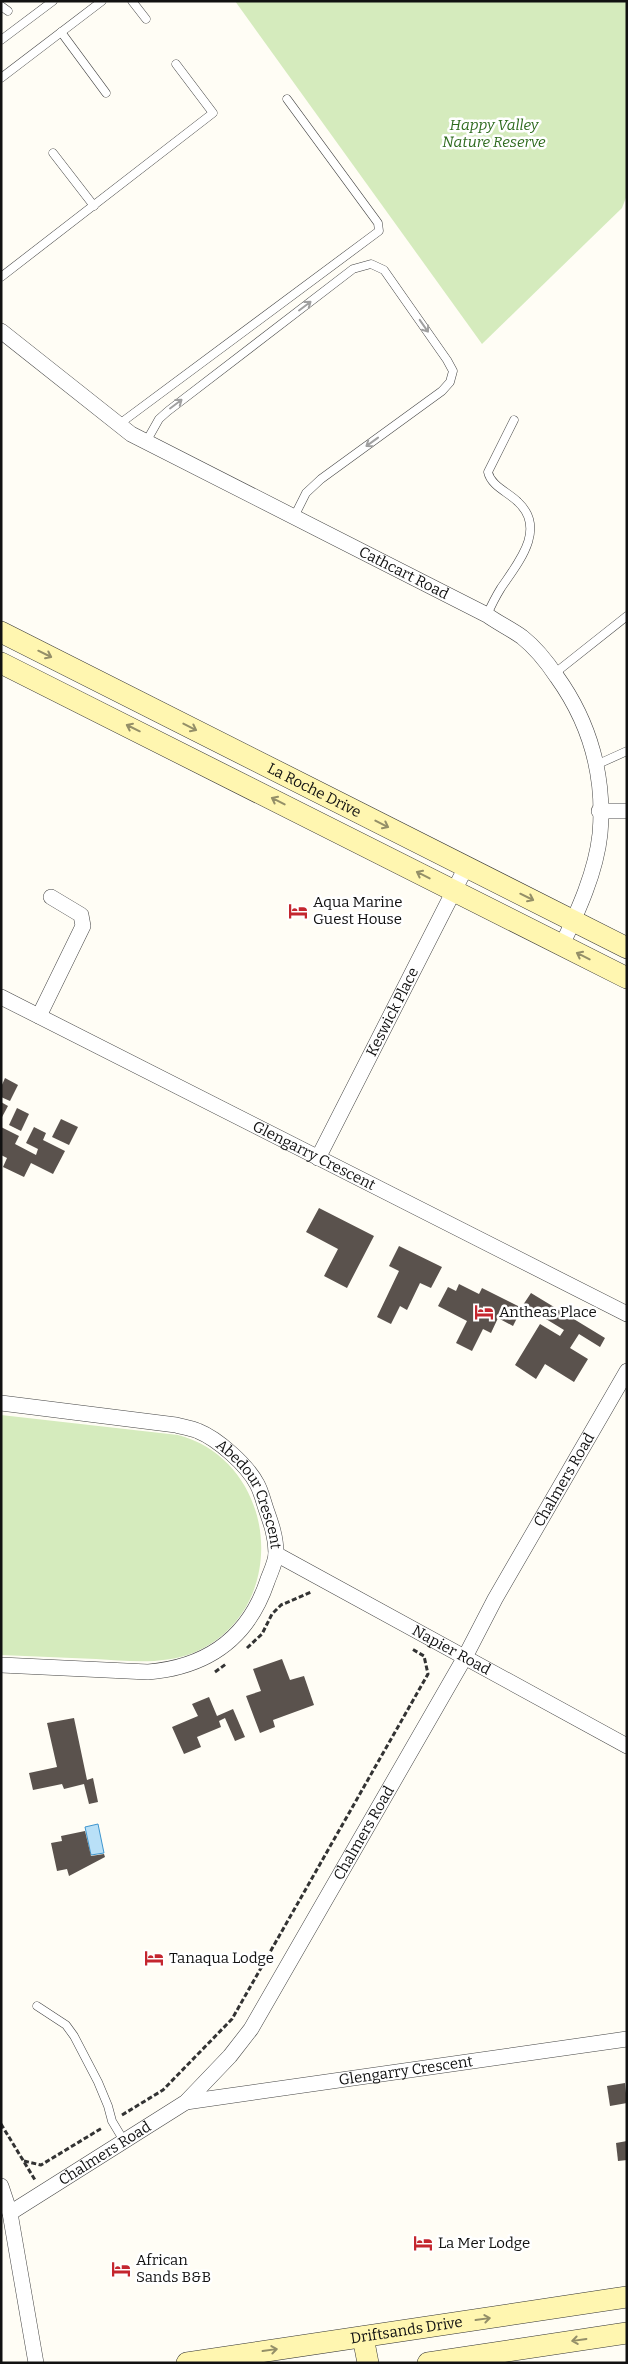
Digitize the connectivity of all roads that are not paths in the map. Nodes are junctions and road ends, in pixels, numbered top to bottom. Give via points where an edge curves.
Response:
1 (53, 1) edge
2 (102, 1) edge
3 (132, 1) edge
4 (146, 19) dead end
5 (62, 32) junction
6 (1, 40) edge
7 (176, 64) dead end
8 (1, 78) edge
9 (106, 93) dead end
10 (287, 99) dead end
11 (53, 153) dead end
12 (94, 206) junction
13 (1, 277) edge
14 (1, 331) edge
15 (514, 420) dead end
16 (118, 425) junction
17 (146, 442) junction
18 (294, 517) junction
19 (487, 615) junction
20 (627, 616) edge
21 (1, 632) edge
22 (1, 663) edge
23 (555, 673) junction
24 (627, 751) edge
25 (596, 765) junction
26 (599, 811) junction
27 (627, 811) edge
28 (466, 867) junction
29 (454, 891) junction
30 (51, 897) dead end
31 (574, 920) junction
32 (562, 945) junction
33 (627, 948) edge
34 (627, 978) edge
35 (1, 997) edge
36 (39, 1016) junction
37 (318, 1158) junction
38 (627, 1314) edge
39 (627, 1371) edge
40 (1, 1403) edge
41 (276, 1554) junction
42 (465, 1657) junction
43 (1, 1666) edge
44 (627, 1746) edge
45 (37, 2006) dead end
46 (627, 2039) edge
47 (186, 2102) junction
48 (124, 2141) junction
49 (1, 2186) edge
50 (10, 2212) junction
51 (627, 2297) edge
52 (627, 2333) edge
53 (363, 2337) junction
54 (36, 2363) edge
55 (187, 2363) edge
56 (368, 2363) edge
57 (428, 2363) edge

1 - 6 lane
2 - 5 lane
3 - 4 lane
5 - 8 lane
5 - 9 lane
7 - 12 lane via 213,113
10 - 16 lane via 378,222 379,231
11 - 12 lane
12 - 13 lane
14 - 16 street, Cathcart Road
15 - 19 lane via 488,472 493,483 519,503 530,519 530,536 526,551
16 - 17 street, Cathcart Road
17 - 18 street, Cathcart Road
17 -> 18 lane via 159,419 168,411 353,269 371,264 384,270 447,360 453,371 450,382 321,479 306,493
18 - 19 street, Cathcart Road
19 - 23 street, Cathcart Road via 523,638
20 - 23 lane
21 -> 28 street, La Roche Drive
29 -> 22 street, La Roche Drive
23 - 25 street, Cathcart Road via 586,728
24 - 25 lane
25 - 26 street, Cathcart Road
26 - 27 street
26 - 31 street, Cathcart Road via 600,834 594,865
28 - 29 street, Keswick Place
28 -> 31 street, La Roche Drive
29 - 32 street, La Roche Drive
29 - 37 street, Keswick Place
30 - 36 street via 81,915 83,926
31 - 32 street, Cathcart Road
31 - 33 street, La Roche Drive
34 -> 32 street, La Roche Drive
35 - 36 street, Glengarry Crescent
36 - 37 street, Glengarry Crescent
37 - 38 street, Glengarry Crescent
39 - 42 street, Chalmers Road via 495,1598
40 - 41 street, Abedour Crescent via 176,1425 199,1432 232,1453 256,1482 273,1528
41 - 42 street, Napier Road
41 - 43 street, Abedour Crescent via 263,1594 251,1616 216,1652 198,1662 172,1670 148,1672
42 - 44 street, Napier Road
42 - 47 street, Chalmers Road via 251,2029
45 - 48 lane via 66,2025 74,2036
46 - 47 street, Glengarry Crescent
47 - 48 street, Chalmers Road
48 - 50 street, Chalmers Road
49 - 50 street
50 - 54 street
53 -> 51 street, Driftsands Drive
52 -> 57 street
55 -> 53 street, Driftsands Drive
53 - 56 street

